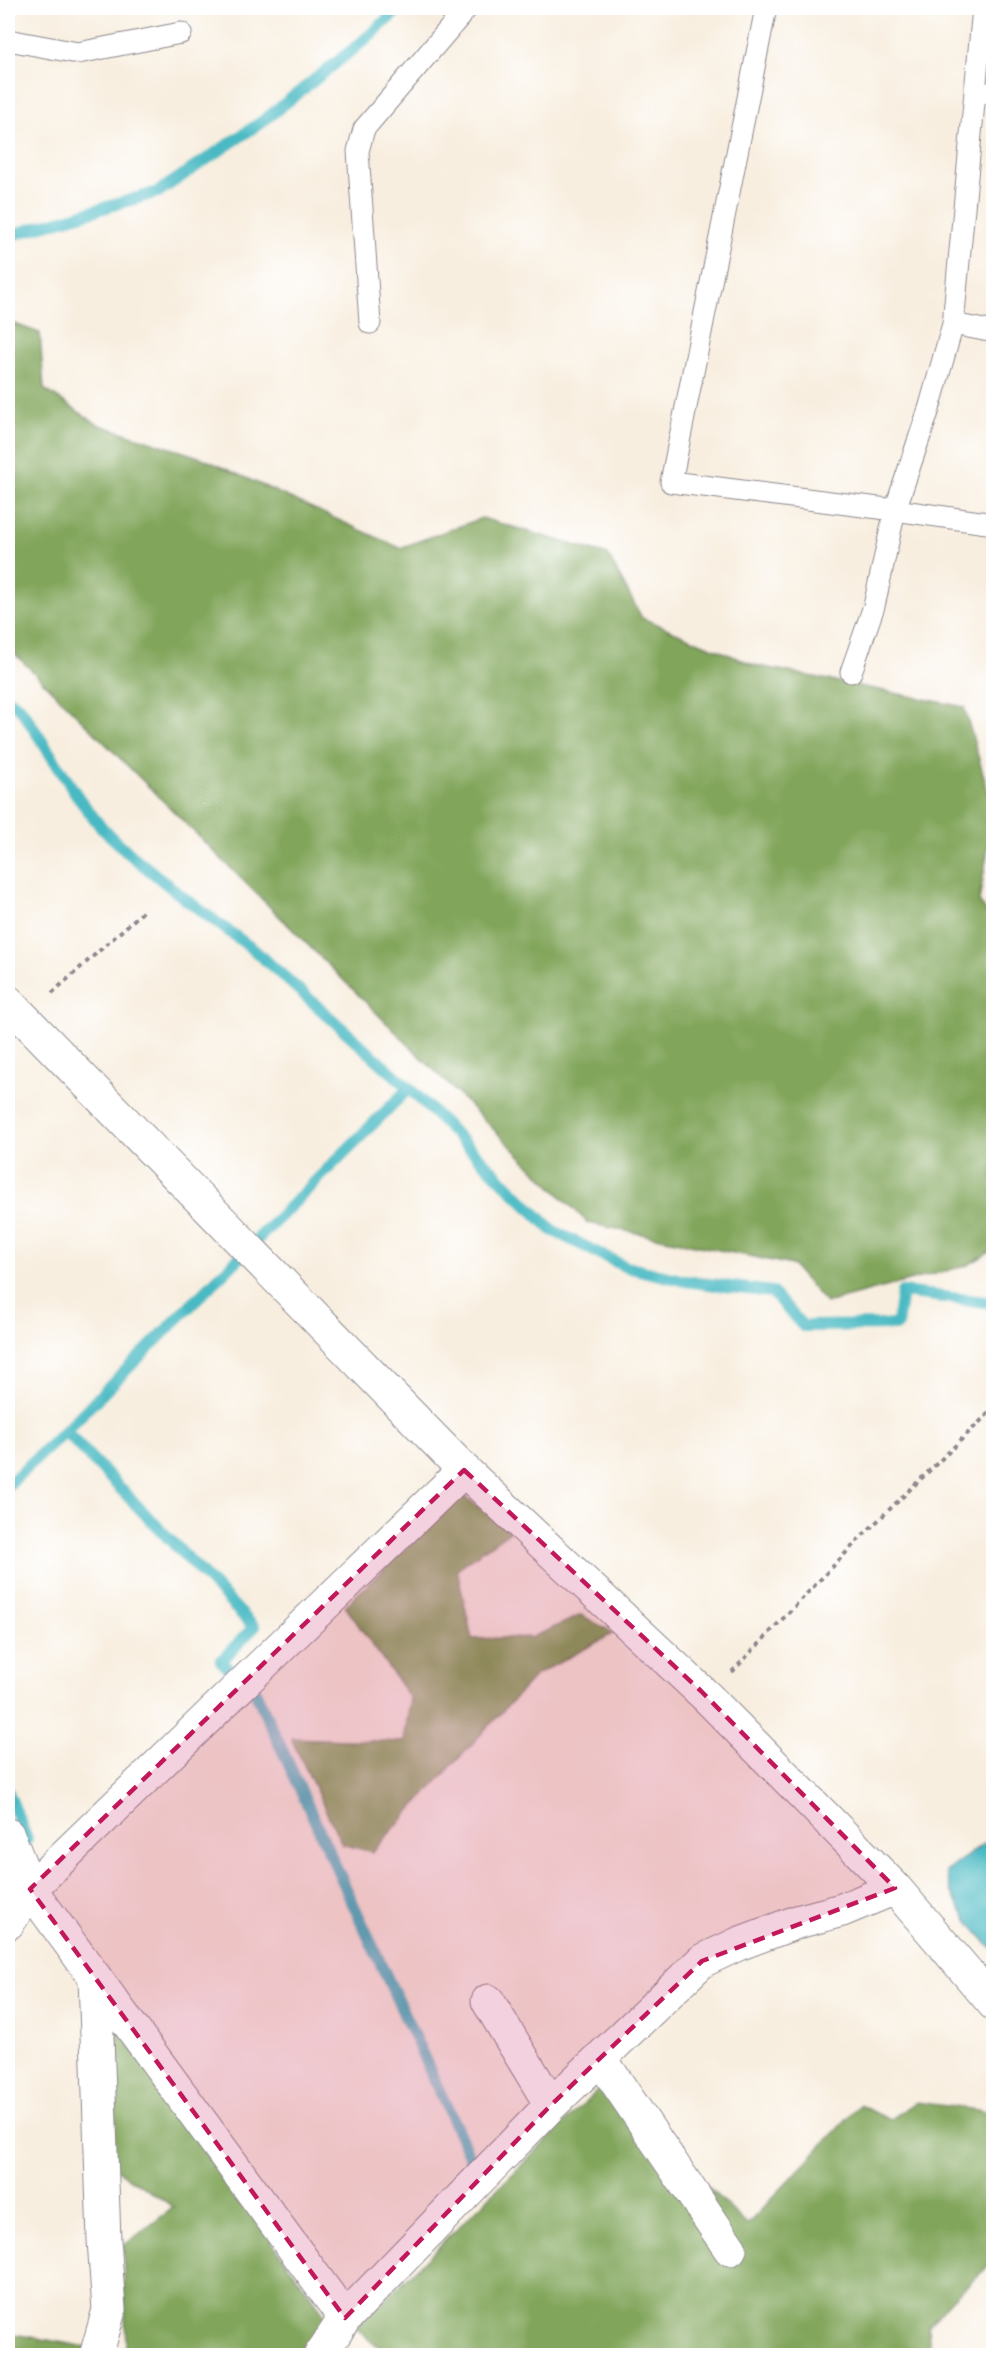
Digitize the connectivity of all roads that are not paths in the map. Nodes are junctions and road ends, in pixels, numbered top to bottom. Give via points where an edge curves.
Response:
1 (467, 8) edge
2 (766, 8) edge
3 (983, 8) edge
4 (180, 33) dead end
5 (8, 40) edge
6 (984, 92) edge
7 (370, 323) dead end
8 (953, 324) junction
9 (993, 332) edge
10 (895, 510) junction
11 (993, 524) edge
12 (851, 672) dead end
13 (13, 1018) edge
14 (464, 1470) junction
15 (8, 1835) edge
16 (895, 1888) junction
17 (30, 1889) junction
18 (8, 1923) edge
19 (95, 1977) junction
20 (488, 2001) dead end
21 (993, 2004) edge
22 (600, 2058) junction
23 (551, 2105) junction
24 (730, 2249) dead end
25 (345, 2318) junction
26 (96, 2355) edge
27 (320, 2355) edge

1 - 7 lane via 364,129 358,152
2 - 10 lane via 670,482
3 - 6 lane
4 - 5 lane via 78,53
6 - 8 lane
8 - 9 lane
8 - 10 lane
10 - 11 lane
10 - 12 lane via 874,606
13 - 14 street
14 - 16 street via 708,1697
14 - 17 street
15 - 17 street
16 - 21 street
16 - 22 street via 738,1944 702,1961
17 - 18 street
17 - 19 street
19 - 25 street
19 - 26 street via 109,2310
20 - 23 street
22 - 23 street
22 - 24 street
23 - 25 street
25 - 27 street

